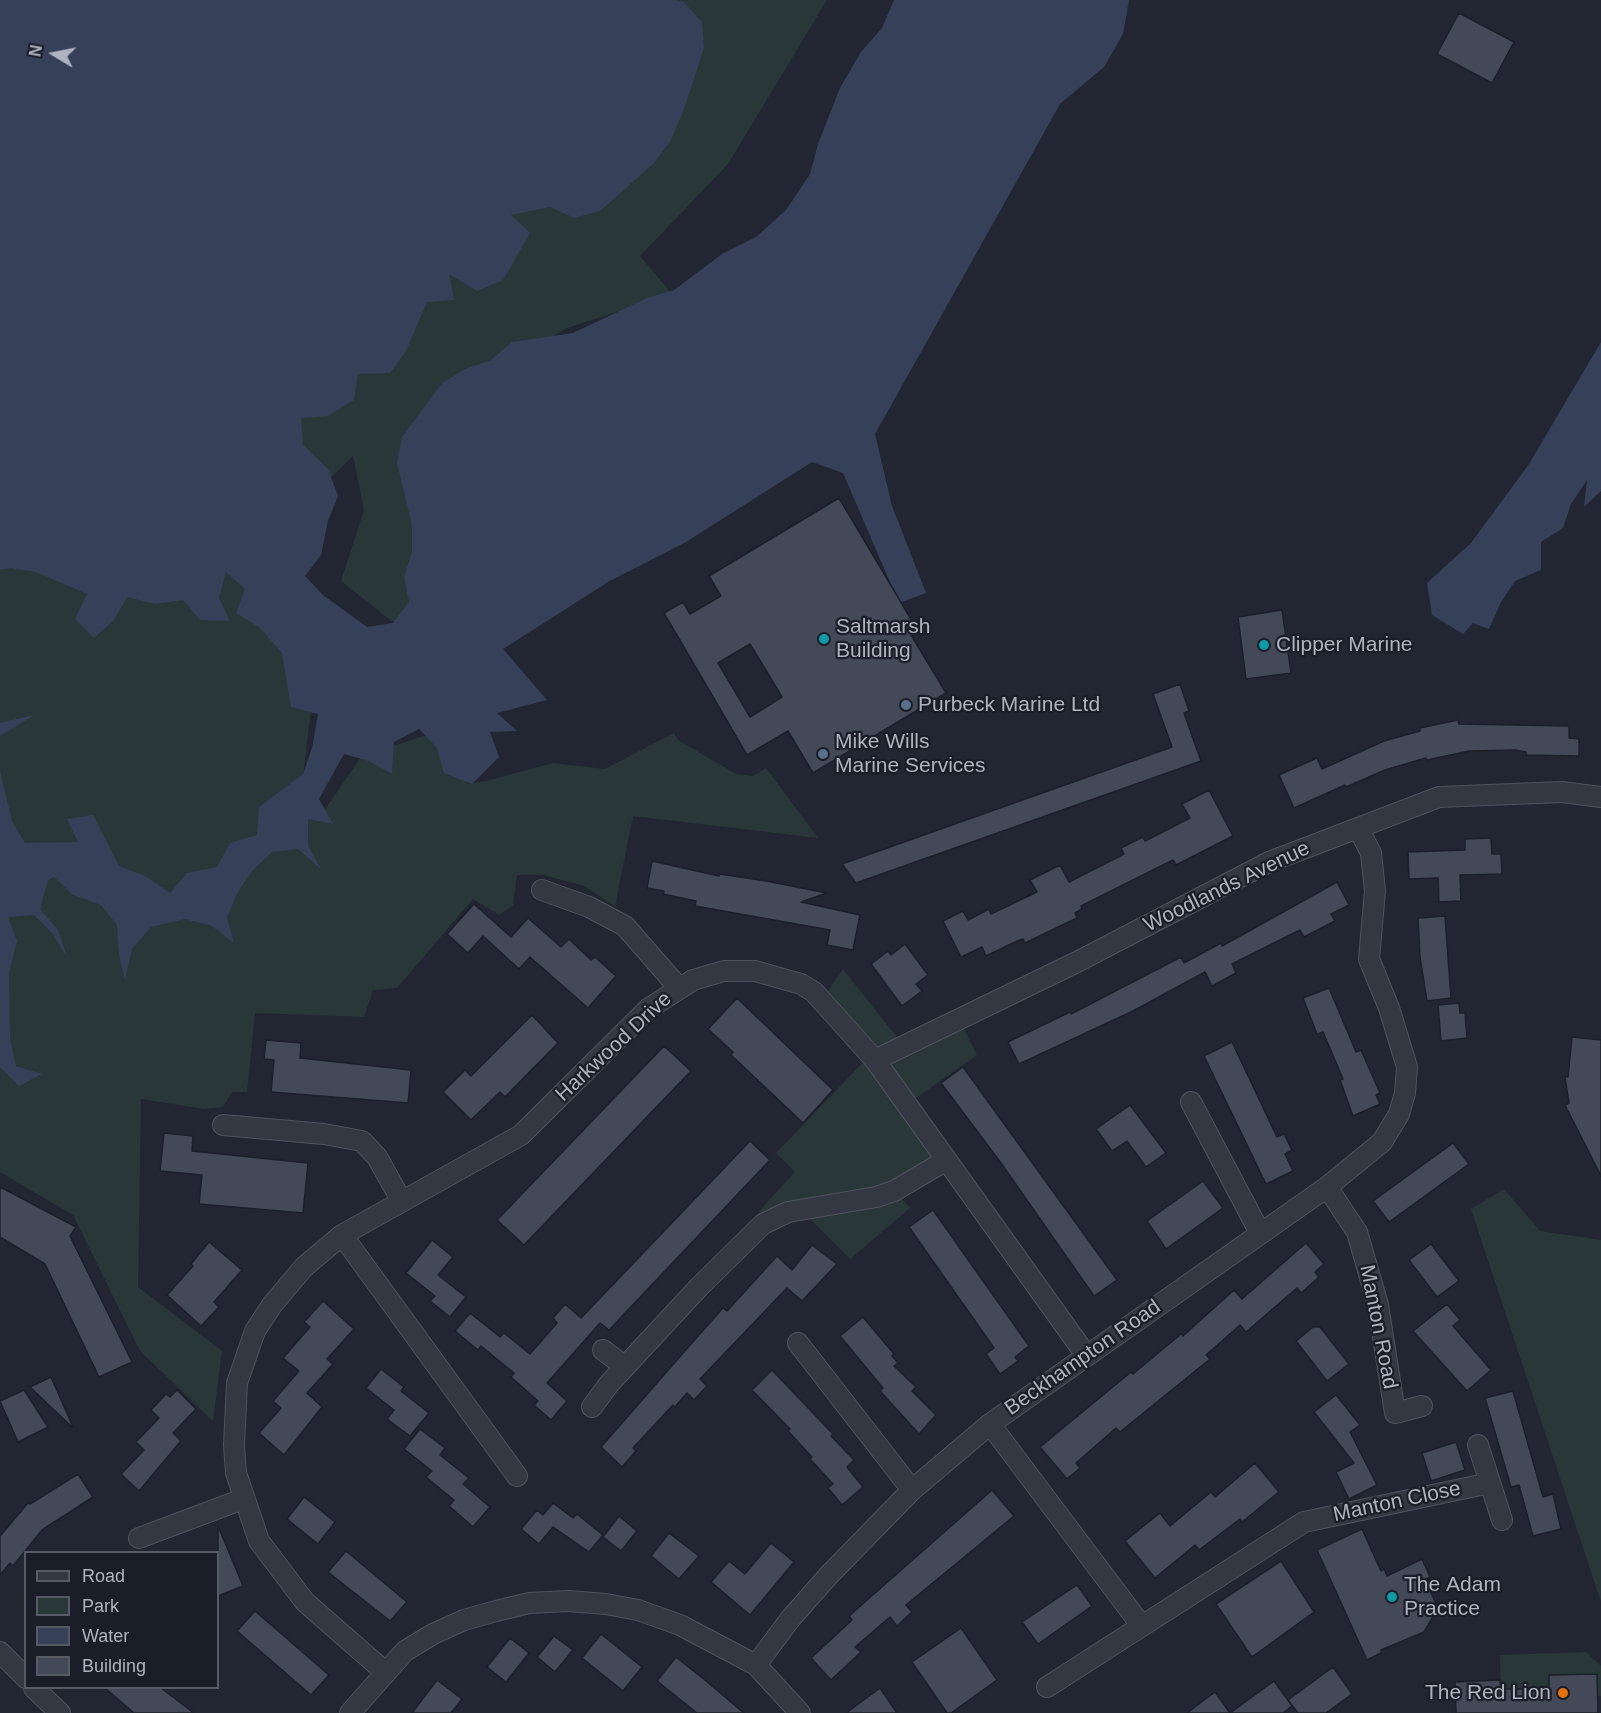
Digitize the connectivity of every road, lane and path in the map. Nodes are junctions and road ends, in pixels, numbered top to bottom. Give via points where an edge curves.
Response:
1 (1601, 797) edge
2 (1358, 828) junction
3 (542, 890) dead end
4 (679, 988) junction
5 (875, 1060) junction
6 (1191, 1102) dead end
7 (223, 1125) dead end
8 (945, 1161) junction
9 (1327, 1187) junction
10 (401, 1200) junction
11 (1260, 1233) junction
12 (342, 1235) junction
13 (798, 1343) dead end
14 (603, 1350) dead end
15 (1086, 1355) junction
16 (625, 1367) junction
17 (1422, 1406) dead end
18 (592, 1407) dead end
19 (990, 1424) junction
20 (1478, 1445) dead end
21 (517, 1476) dead end
22 (1490, 1483) junction
23 (912, 1490) junction
24 (243, 1499) junction
25 (1502, 1520) dead end
26 (139, 1538) dead end
27 (1141, 1625) junction
28 (0, 1652) edge
29 (756, 1665) junction
30 (384, 1671) junction
31 (24, 1676) edge
32 (1047, 1688) dead end
33 (35, 1689) edge
34 (50, 1710) edge
35 (350, 1713) edge
36 (800, 1713) edge

1 - 2 street, Woodlands Avenue via 1562,792 1439,796
2 - 5 street, Woodlands Avenue via 1269,862 1077,962
2 - 9 street, Beckhampton Road via 1371,853 1375,891 1369,959 1407,1067 1406,1084 1399,1114 1382,1142
3 - 4 street via 589,907 625,926
4 - 5 street, Harkwood Drive via 724,970 754,971 801,984 814,992
4 - 10 street, Harkwood Drive via 648,1009 521,1135
5 - 8 street, Harkwood Drive
6 - 11 street
7 - 10 street via 362,1141 377,1157
8 - 15 street, Harkwood Drive
8 - 16 street via 894,1191 788,1212 763,1224
9 - 11 street, Beckhampton Road
9 - 17 street, Manton Road via 1357,1232 1378,1305 1395,1413
10 - 12 street, Harkwood Drive
11 - 15 street, Beckhampton Road
12 - 21 street
12 - 24 street, Harkwood Drive via 304,1267 255,1331 237,1383 234,1416 236,1473
13 - 23 street
14 - 16 street
15 - 19 street, Beckhampton Road
16 - 18 street
19 - 23 street, Beckhampton Road
19 - 27 street
20 - 22 street, Manton Close
22 - 25 street, Manton Close
22 - 27 street, Manton Close via 1304,1522
23 - 29 street, Beckhampton Road via 791,1618
24 - 26 street
24 - 30 street, Harkwood Drive via 259,1541 305,1602
27 - 32 street
28 - 31 street
29 - 30 street via 680,1625 638,1610 568,1601 529,1603 464,1620 405,1651
29 - 36 street
30 - 35 street
33 - 34 street

